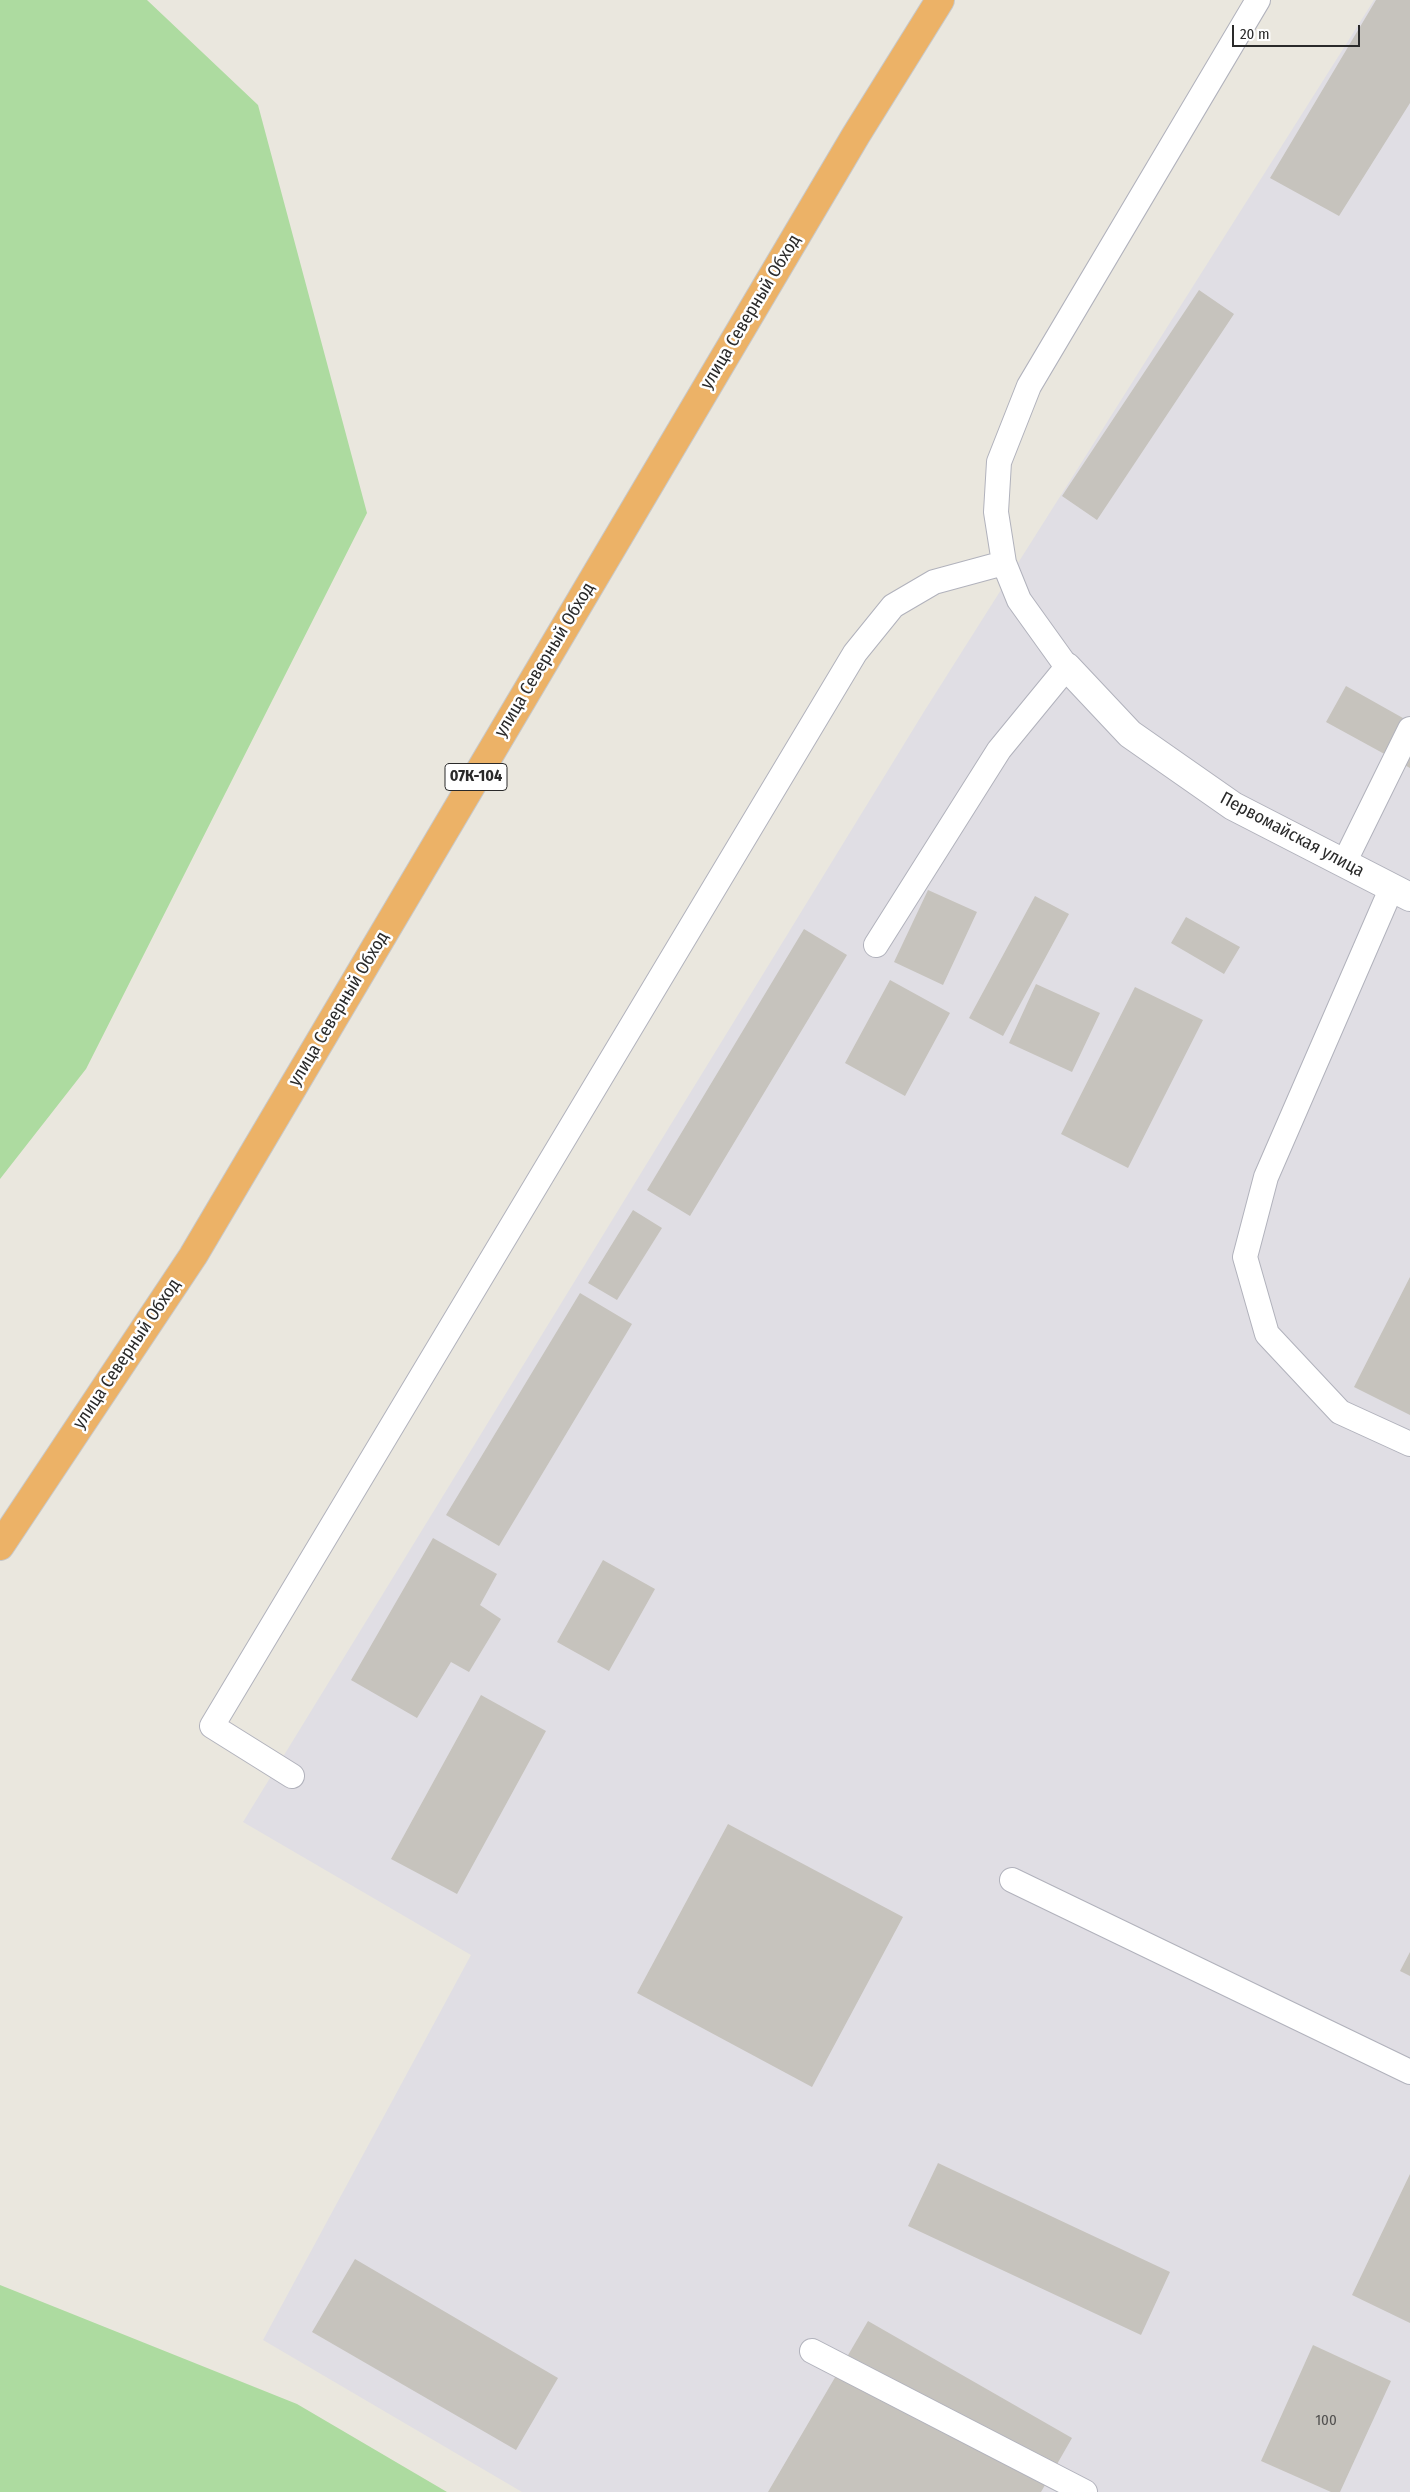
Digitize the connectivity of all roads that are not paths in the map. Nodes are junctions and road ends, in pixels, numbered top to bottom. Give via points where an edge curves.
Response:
1 (940, 0) edge
2 (1258, 0) edge
3 (1004, 563) junction
4 (1067, 667) junction
5 (1410, 729) edge
6 (1344, 863) junction
7 (1401, 892) edge
8 (876, 945) dead end
9 (1410, 1444) edge
10 (0, 1546) edge
11 (292, 1776) dead end
12 (1012, 1880) dead end
13 (1410, 2072) edge
14 (812, 2351) dead end
15 (1085, 2492) edge

1 - 10 highway, улица Северный Обход / 07К-104 via 856,135 193,1256
2 - 3 lane via 1029,386 999,462 996,512
3 - 4 lane via 1019,600
3 - 11 lane via 934,582 901,601 893,606 855,652 212,1726
4 - 6 street, Первомайская улица via 1138,739 1233,806
4 - 8 lane via 999,750
5 - 6 lane
6 - 7 street, Первомайская улица
7 - 9 lane via 1266,1178 1245,1258 1267,1334 1340,1412
12 - 13 lane
14 - 15 lane

